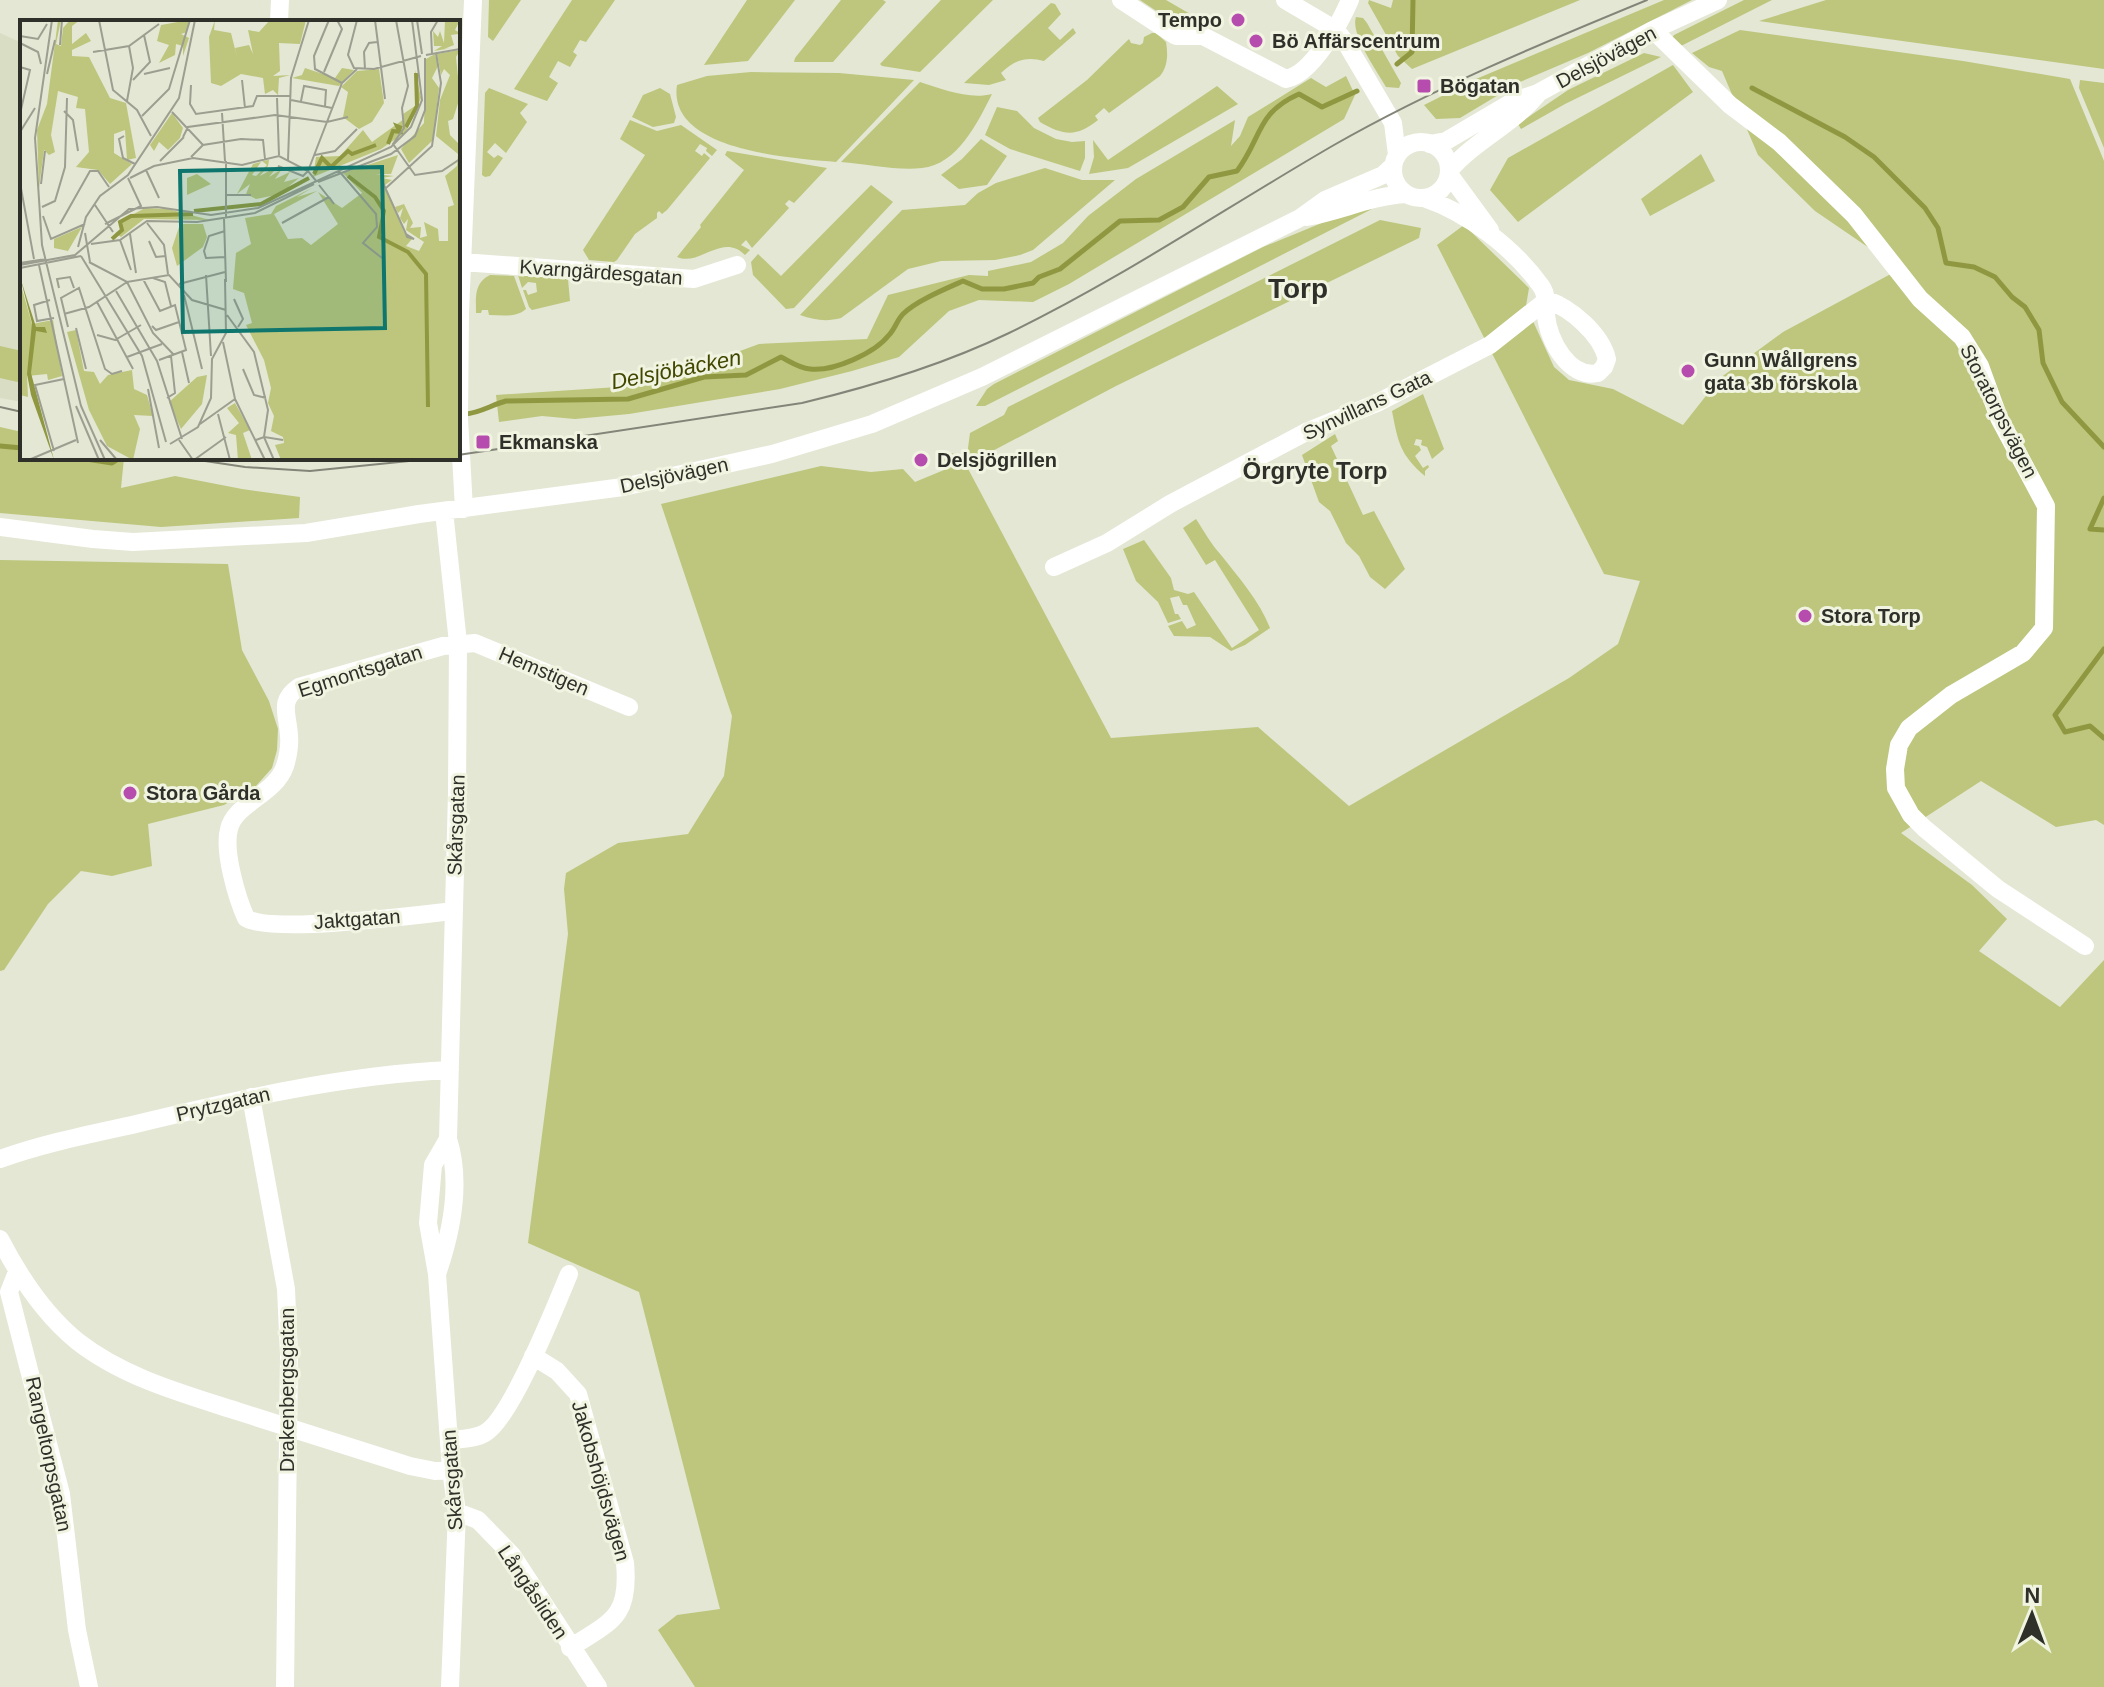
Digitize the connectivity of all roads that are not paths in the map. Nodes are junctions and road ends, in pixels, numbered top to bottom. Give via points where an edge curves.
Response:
1 (280, 0) edge
2 (473, 0) edge
3 (1121, 0) edge
4 (1285, 0) edge
5 (1350, 0) edge
6 (1718, 0) edge
7 (279, 20) edge
8 (1336, 30) junction
9 (1653, 30) junction
10 (1538, 93) junction
11 (1393, 123) junction
12 (1425, 143) junction
13 (1395, 160) junction
14 (1449, 173) junction
15 (1415, 196) junction
16 (1300, 218) junction
17 (1496, 239) junction
18 (462, 262) junction
19 (737, 265) dead end
20 (460, 345) edge
21 (460, 460) edge
22 (464, 509) junction
23 (444, 511) junction
24 (0, 527) edge
25 (1054, 567) dead end
26 (458, 643) junction
27 (629, 707) dead end
28 (453, 911) junction
29 (261, 923) joint
30 (2085, 946) dead end
31 (450, 1070) junction
32 (251, 1097) junction
33 (0, 1159) edge
34 (0, 1239) edge
35 (17, 1272) junction
36 (569, 1274) dead end
37 (533, 1356) junction
38 (288, 1427) junction
39 (449, 1440) junction
40 (451, 1470) junction
41 (457, 1512) junction
42 (570, 1648) junction
43 (89, 1687) edge
44 (285, 1687) edge
45 (450, 1687) edge
46 (598, 1687) edge

1 - 7 street
2 - 18 street
3 - 8 street via 1176,36 1203,36 1283,79 1298,74
4 - 8 street
5 - 8 street
6 - 9 street, Delsjövägen
8 - 11 street
9 - 10 street, Delsjövägen
9 - 30 street, Storatorpsvägen via 1854,215 1920,299 1962,337 2038,488 2046,506 2044,628 2023,653 1951,695 1909,728 1899,745 1896,788 1924,828 1998,889
10 - 12 street, Delsjövägen via 1514,101 1446,141
10 - 14 street, Delsjövägen via 1523,111 1458,159
11 - 12 street
11 - 13 street
12 - 13 street via 1407,146
12 - 14 street via 1445,156
13 - 15 street via 1396,184
13 - 16 street, Delsjövägen via 1383,175 1325,200
14 - 15 street via 1441,190
14 - 17 street
15 - 16 street, Delsjövägen via 1375,198
15 - 17 street via 1439,203
16 - 22 street, Delsjövägen via 982,377 845,434 662,480
17 - 25 street, Synvillans Gata via 1543,288 1547,300 1490,345 1377,403 1308,431
18 - 19 street, Kvarngärdesgatan via 694,279
18 - 20 street
21 - 22 street
22 - 23 street, Delsjövägen
23 - 24 street, Delsjövägen via 306,533 168,542
23 - 26 street, Skårsgatan
26 - 27 street, Hemstigen via 481,644
26 - 28 street, Skårsgatan
26 - 29 street, Egmontsgatan via 299,687 288,696 284,767 272,787 238,814 228,830 240,905 246,918
28 - 29 street, Jaktgatan via 348,922
28 - 31 street, Skårsgatan
31 - 32 street, Prytzgatan via 398,1072
31 - 39 street, Skårsgatan via 448,1139 456,1168 449,1239 437,1274
32 - 33 street, Prytzgatan
32 - 38 street, Drakenbergsgatan via 286,1289
34 - 35 street
35 - 38 street via 64,1328 101,1357 171,1391
35 - 43 street, Rangeltorpsgatan via 9,1292 61,1494
36 - 37 street
37 - 39 street via 491,1429
37 - 42 street, Jakobshöjdsvägen via 557,1371 578,1394 625,1563 621,1610
38 - 40 street via 410,1466
38 - 44 street, Drakenbergsgatan
39 - 40 street, Skårsgatan
40 - 41 street, Skårsgatan
41 - 42 street, Långåsliden via 478,1520 512,1555
41 - 45 street, Skårsgatan
42 - 46 street, Långåsliden

